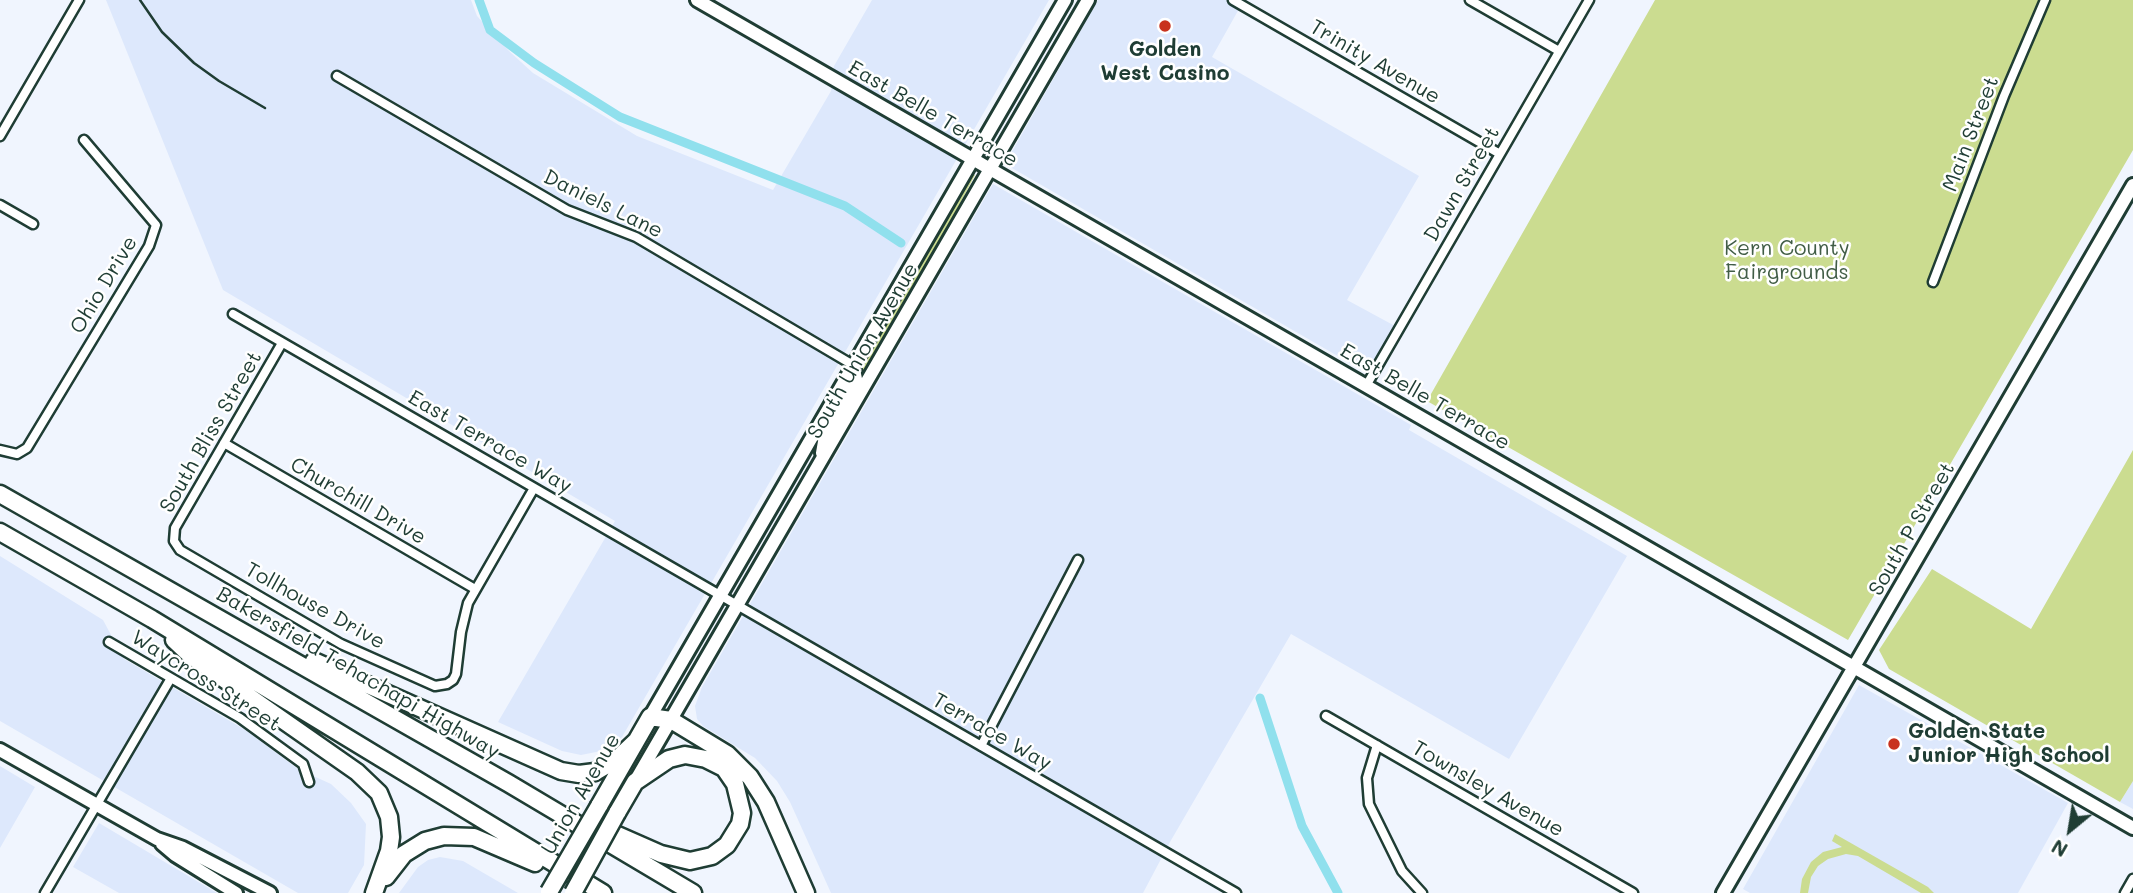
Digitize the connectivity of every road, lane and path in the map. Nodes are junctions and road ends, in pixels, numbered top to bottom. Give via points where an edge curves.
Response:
1 (79, 0) edge
2 (697, 0) edge
3 (1065, 0) edge
4 (1088, 0) edge
5 (1233, 0) edge
6 (1470, 0) edge
7 (1589, 0) edge
8 (2045, 0) edge
9 (1559, 51) junction
10 (337, 76) dead end
11 (0, 136) edge
12 (84, 140) dead end
13 (1500, 154) junction
14 (973, 159) junction
15 (990, 169) junction
16 (2133, 185) edge
17 (0, 205) edge
18 (33, 224) dead end
19 (1933, 282) dead end
20 (233, 314) dead end
21 (282, 343) junction
22 (853, 365) junction
23 (1366, 386) junction
24 (224, 443) junction
25 (0, 450) edge
26 (822, 460) junction
27 (534, 488) junction
28 (0, 494) edge
29 (0, 532) edge
30 (174, 541) joint
31 (1078, 560) dead end
32 (475, 589) junction
33 (182, 598) junction
34 (729, 601) junction
35 (152, 619) junction
36 (109, 642) dead end
37 (1854, 667) junction
38 (171, 678) junction
39 (1326, 716) dead end
40 (650, 717) junction
41 (671, 720) junction
42 (637, 740) junction
43 (1377, 745) junction
44 (981, 746) junction
45 (0, 750) edge
46 (309, 782) dead end
47 (635, 782) junction
48 (508, 783) junction
49 (97, 805) junction
50 (2133, 828) edge
51 (157, 839) junction
52 (2133, 879) edge
53 (549, 892) edge
54 (45, 893) edge
55 (236, 893) edge
56 (270, 893) edge
57 (374, 893) edge
58 (573, 893) edge
59 (595, 893) edge
60 (603, 893) edge
61 (693, 893) edge
62 (806, 893) edge
63 (1236, 893) edge
64 (1422, 893) edge
65 (1633, 893) edge
66 (1723, 893) edge
67 (2125, 893) edge

1 - 11 street
2 - 14 street, East Belle Terrace
3 - 14 street, South Union Avenue
4 - 15 street, South Union Avenue
5 - 13 street, Trinity Avenue
6 - 9 street
7 - 9 street, Dawn Street
8 - 19 street, Main Street
9 - 13 street, Dawn Street
10 - 22 street, Daniels Lane via 568,210 636,237
12 - 25 street, Ohio Drive via 156,225 149,246 27,448 18,454
13 - 23 street, Dawn Street
14 - 15 street, East Belle Terrace
14 - 22 street, South Union Avenue
15 - 23 street, East Belle Terrace
15 - 26 street, South Union Avenue
16 - 37 street, South P Street
17 - 18 street
20 - 21 street, East Terrace Way
21 - 24 street, South Bliss Street
21 - 27 street, East Terrace Way
22 - 26 street via 856,379 825,436
22 - 34 street, South Union Avenue
23 - 37 street, East Belle Terrace
24 - 30 street, South Bliss Street via 175,528
24 - 32 street, Churchill Drive
26 - 34 street, South Union Avenue
27 - 32 street
27 - 34 street, East Terrace Way
28 - 33 highway, Bakersfield Tehachapi Highway
29 - 35 highway
30 - 32 street, Tollhouse Drive via 180,550 341,644 435,686 447,684 456,674 464,616
31 - 44 street
33 - 42 highway via 354,681 561,771 595,772
33 - 48 highway, Bakersfield Tehachapi Highway
34 - 40 street, South Union Avenue
34 - 41 street, South Union Avenue
34 - 44 street, Terrace Way
35 - 57 highway via 191,656 357,772 379,793 390,817 391,837
35 - 60 highway
36 - 38 street, Waycross Street
37 - 50 street, East Belle Terrace
37 - 66 street, South P Street
38 - 46 street, Waycross Street via 240,718 303,764
38 - 49 street
39 - 43 street, Townsley Avenue
40 - 41 highway
40 - 42 highway, Union Avenue
41 - 47 street, Union Avenue
41 - 62 highway via 727,754 750,777
42 - 53 highway, Union Avenue, bridge
43 - 64 street via 1367,778 1369,804 1402,871
43 - 65 street, Townsley Avenue
44 - 63 street, Terrace Way
45 - 49 street
47 - 48 highway via 676,756 706,758 724,768 735,784 742,804 740,824 727,845 712,856 674,859
47 - 58 highway, Union Avenue, bridge
48 - 61 highway, Bakersfield Tehachapi Highway
49 - 51 street
49 - 54 street
51 - 55 street via 174,855
51 - 56 street
52 - 67 street
57 - 59 highway via 413,847 433,838 459,835 517,854

